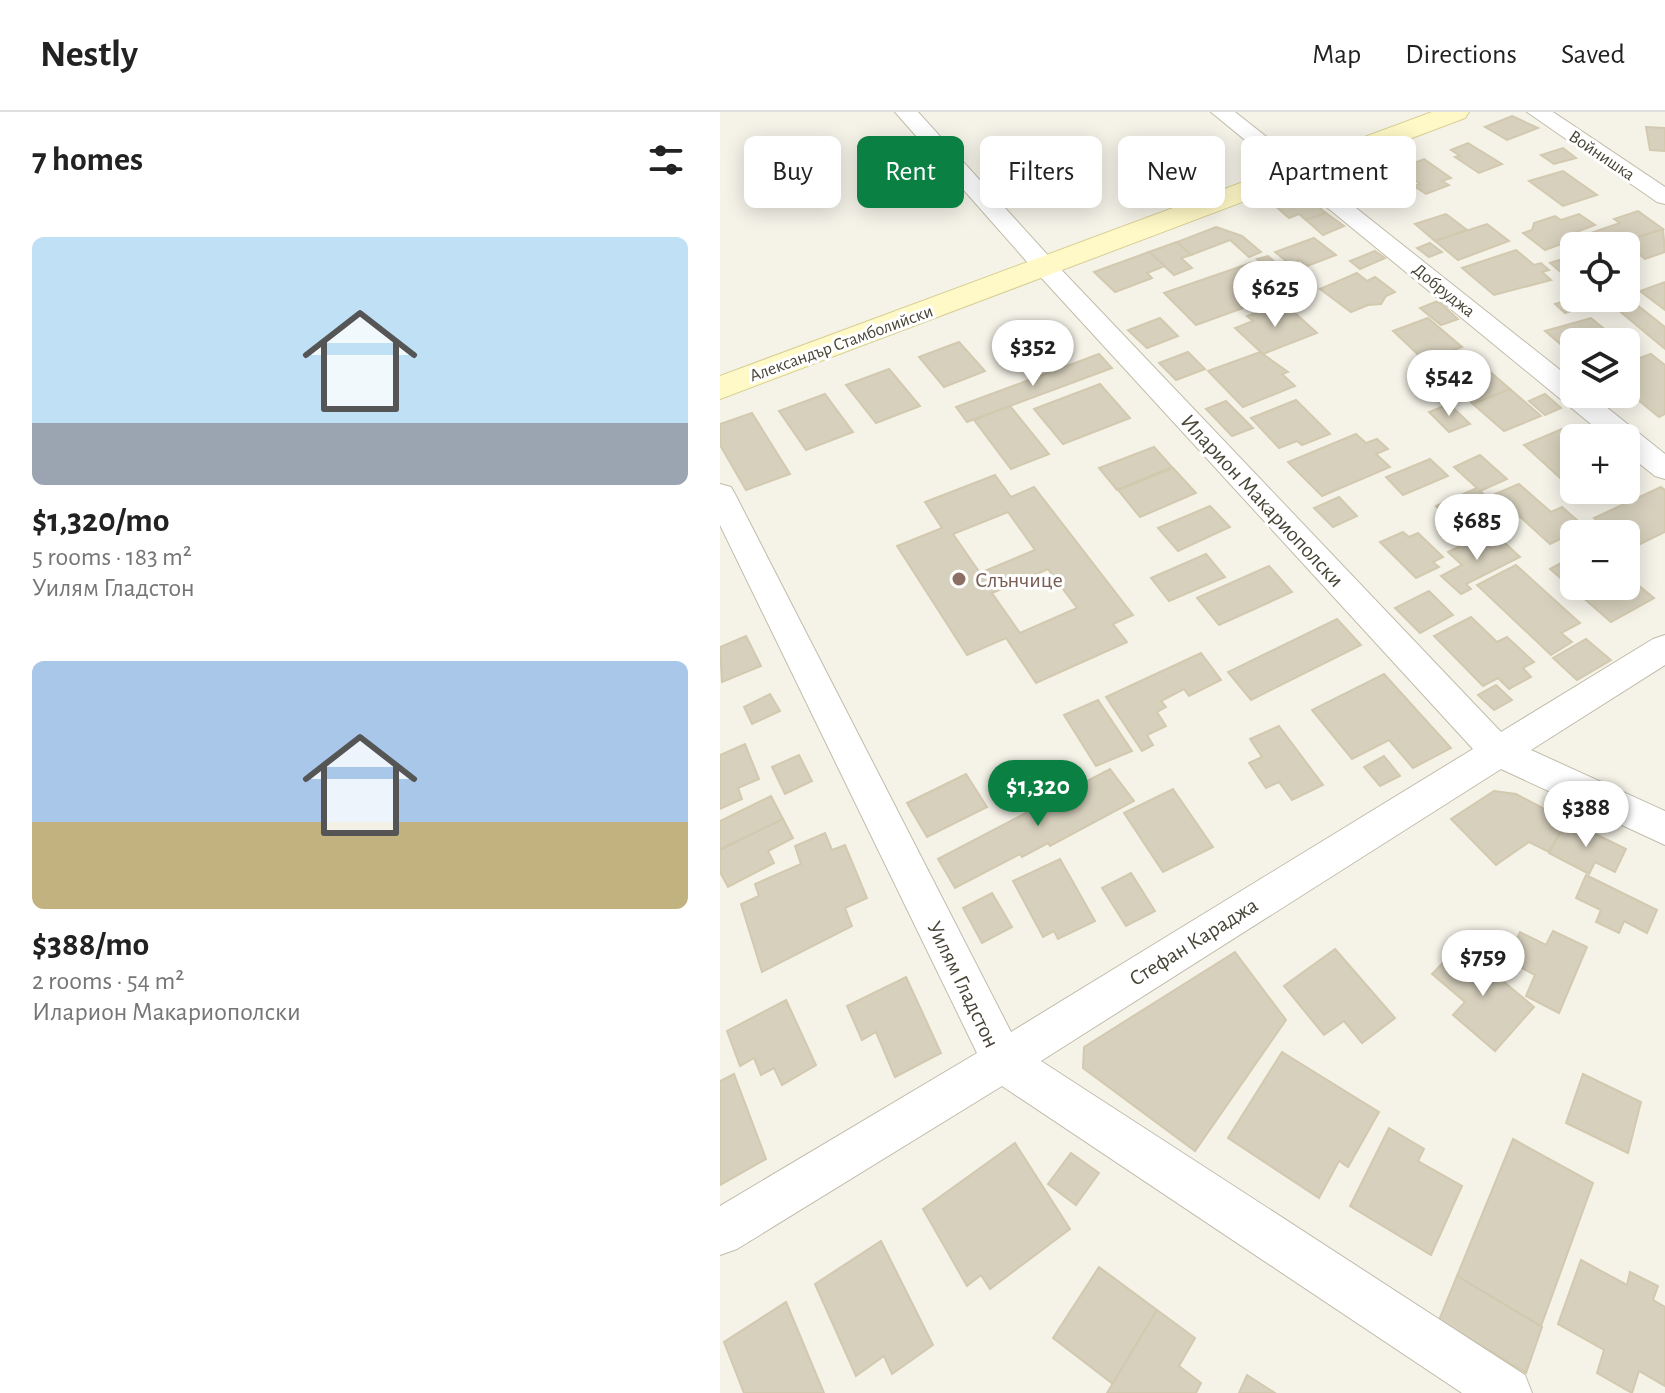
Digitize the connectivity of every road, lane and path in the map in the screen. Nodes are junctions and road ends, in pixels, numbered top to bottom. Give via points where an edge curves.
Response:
1 (906, 112) edge
2 (1222, 112) edge
3 (1456, 112) edge
4 (1538, 112) edge
5 (1252, 136) edge
6 (1394, 136) edge
7 (1241, 194) edge
8 (1665, 197) edge
9 (1342, 208) edge
10 (1045, 267) junction
11 (720, 388) edge
12 (1665, 469) edge
13 (720, 494) edge
14 (1665, 648) edge
15 (1497, 751) junction
16 (1665, 829) edge
17 (1003, 1061) junction
18 (720, 1232) edge
19 (1507, 1393) edge

1 - 10 street, Иларион Макариополски
2 - 5 street, Добруджа
3 - 6 main road, Александър Стамболийски
4 - 8 street, Войнишка
7 - 10 main road, Александър Стамболийски
9 - 12 street, Добруджа
10 - 11 main road, Александър Стамболийски
10 - 15 street, Иларион Макариополски
13 - 17 street, Уилям Гладстон
14 - 15 street, Стефан Караджа
15 - 16 street, Иларион Макариополски
15 - 17 street, Стефан Караджа
17 - 18 street, Стефан Караджа
17 - 19 street, Уилям Гладстон

